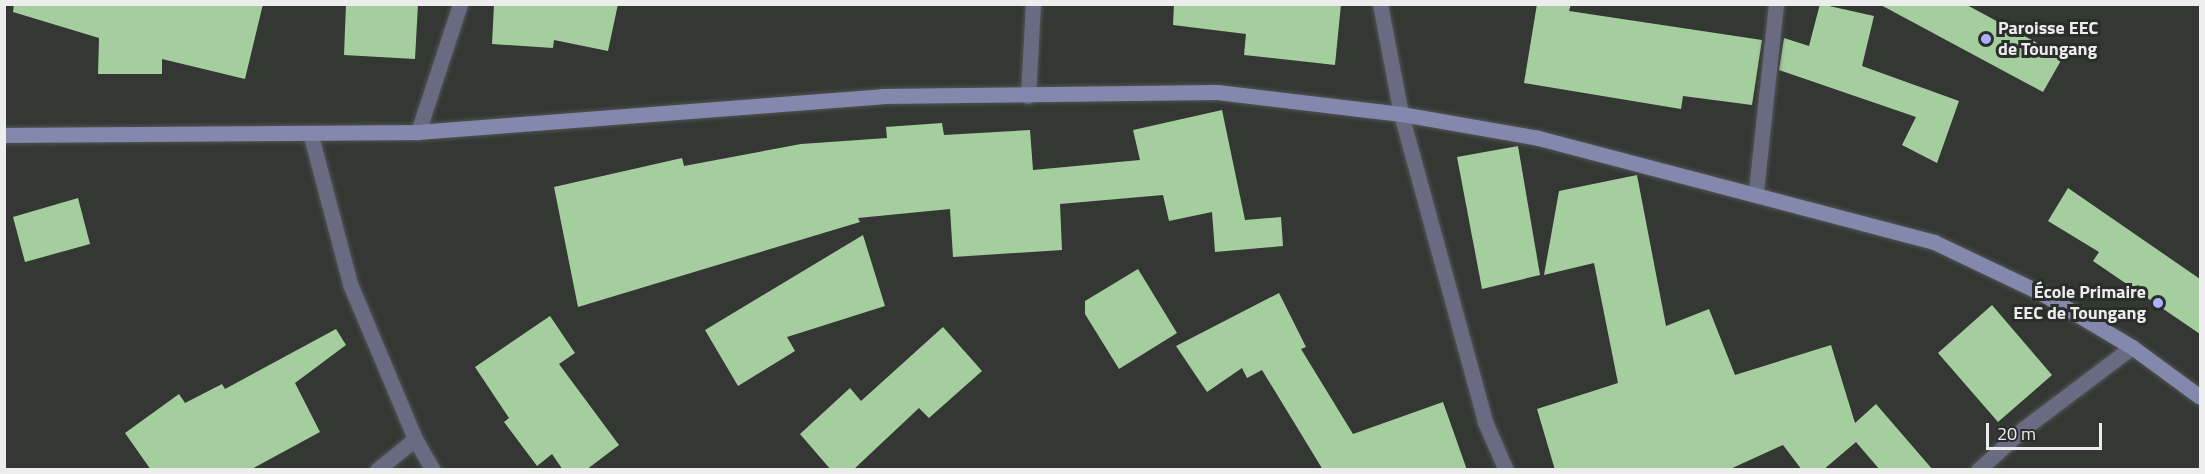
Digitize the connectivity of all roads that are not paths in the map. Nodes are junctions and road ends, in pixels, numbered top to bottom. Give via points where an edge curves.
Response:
1 (460, 4) edge
2 (1033, 4) edge
3 (1380, 4) edge
4 (1776, 4) edge
5 (1028, 96) junction
6 (1401, 114) junction
7 (418, 132) junction
8 (4, 135) edge
9 (311, 136) junction
10 (1756, 191) junction
11 (2132, 347) junction
12 (2200, 397) edge
13 (415, 439) junction
14 (377, 470) edge
15 (433, 470) edge
16 (1506, 470) edge
17 (1978, 470) edge

1 - 7 street
2 - 5 street
3 - 6 street
4 - 10 street
5 - 6 street via 1217,92
5 - 7 street via 882,96
6 - 10 street via 1538,138
6 - 16 street via 1485,422
7 - 9 street
8 - 9 street
9 - 13 street via 350,284
10 - 11 street via 1934,242 2043,294
11 - 12 street
11 - 17 street via 2023,429
13 - 14 street
13 - 15 street

